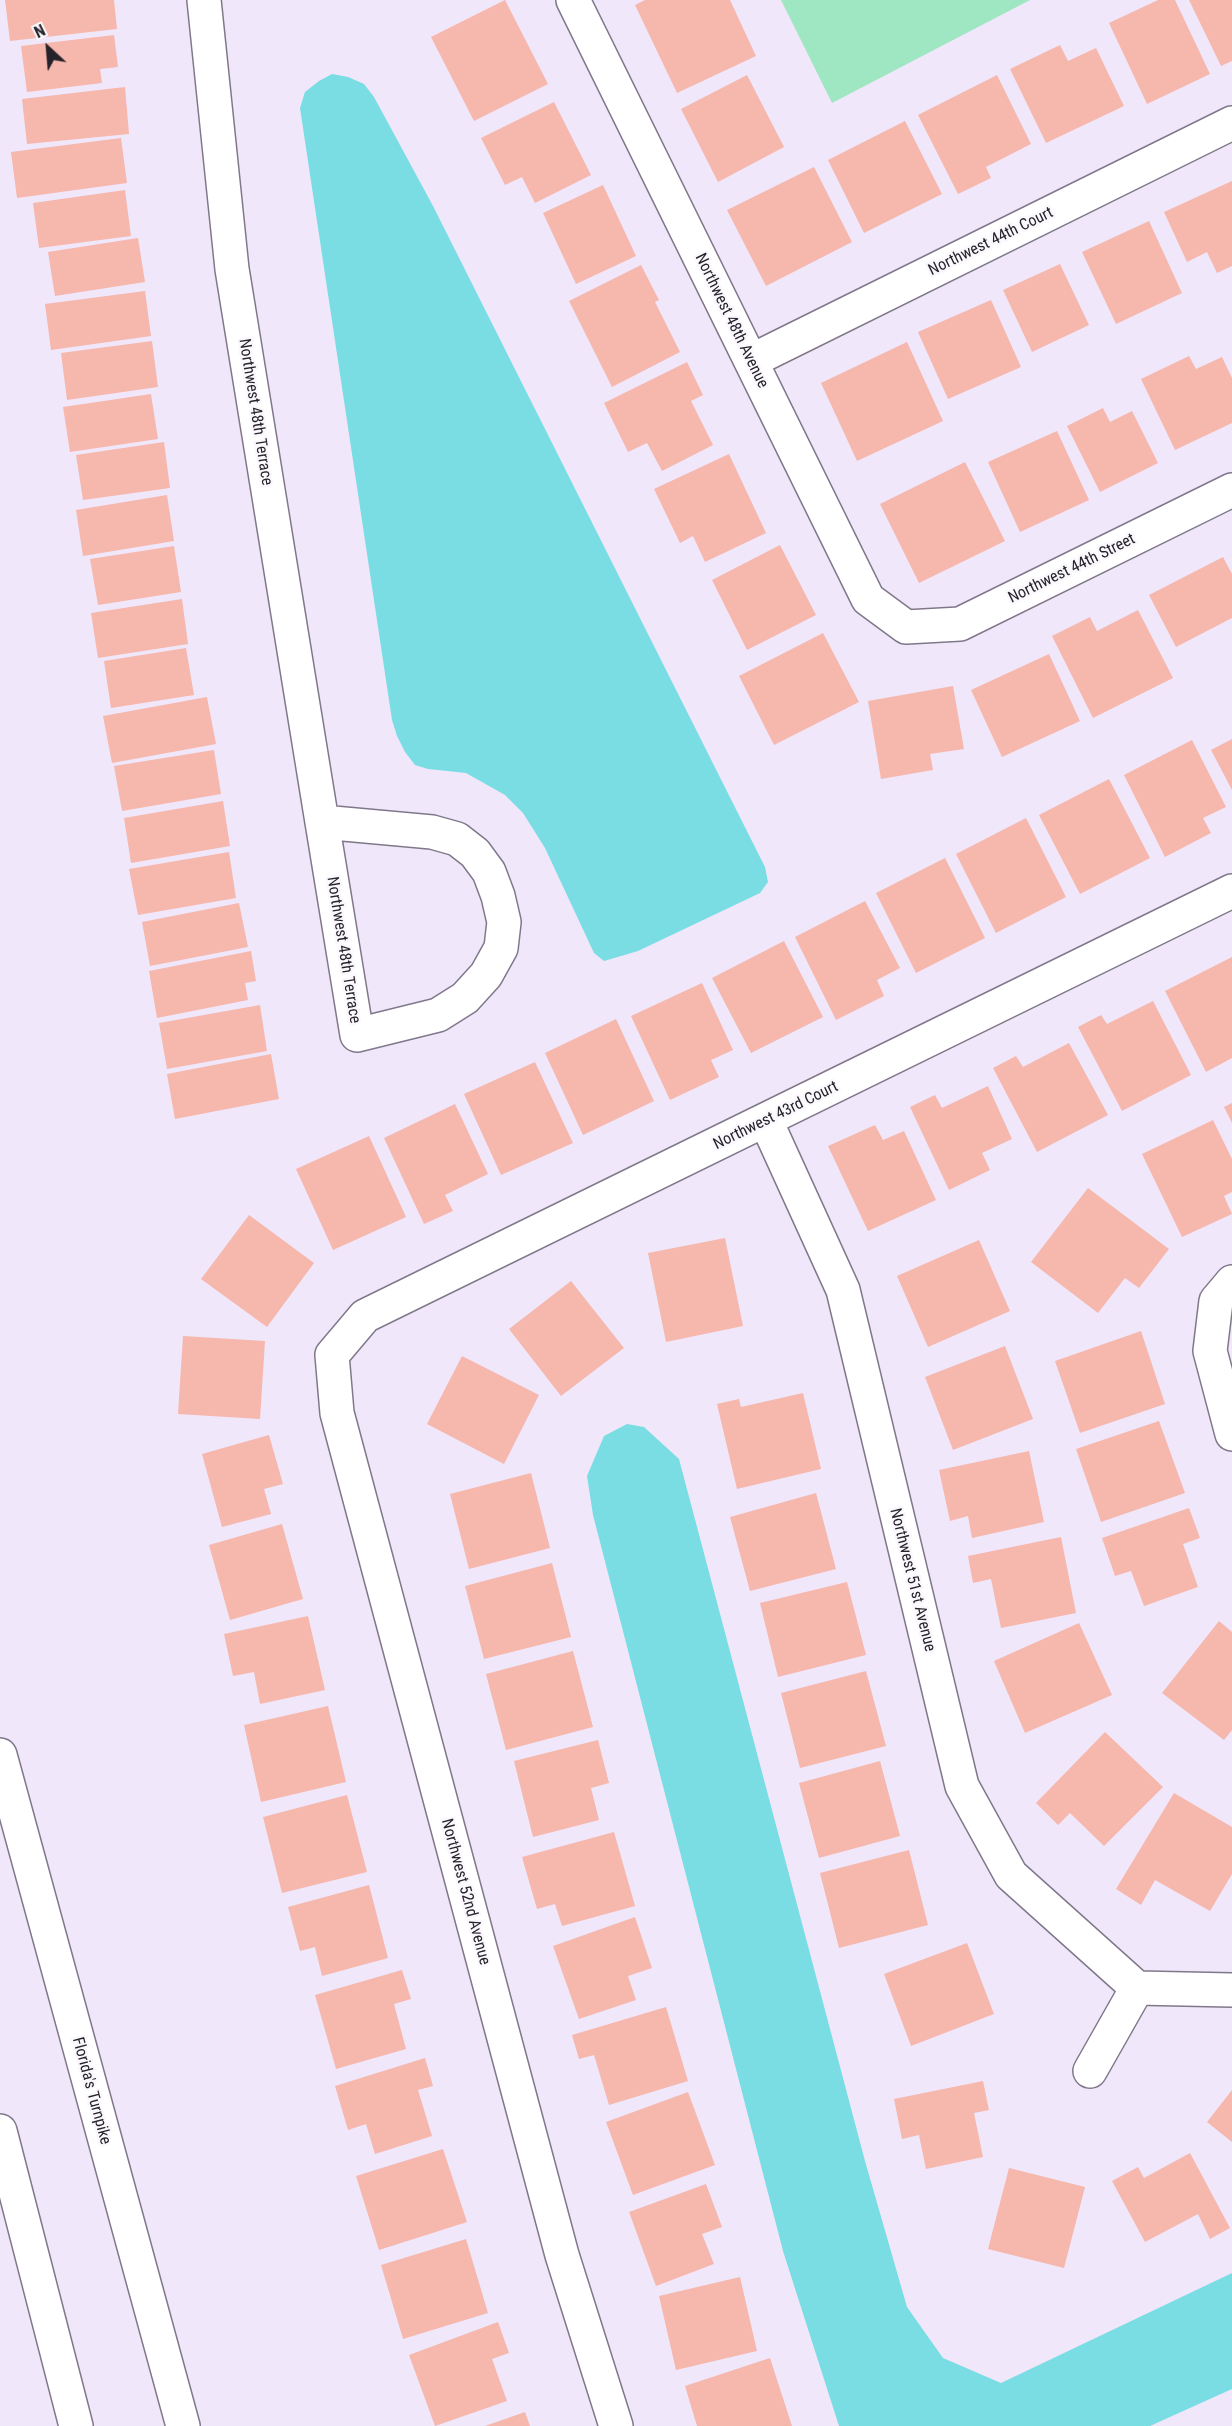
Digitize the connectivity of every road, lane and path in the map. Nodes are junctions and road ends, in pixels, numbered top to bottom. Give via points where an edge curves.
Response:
1 (204, 0) edge
2 (573, 0) edge
3 (1232, 123) edge
4 (751, 361) junction
5 (1232, 489) edge
6 (906, 627) joint
7 (322, 822) junction
8 (1232, 891) edge
9 (766, 1121) junction
10 (1224, 1291) edge
11 (332, 1355) joint
12 (1232, 1434) edge
13 (0, 1755) edge
14 (1137, 1988) junction
15 (1232, 1989) edge
16 (1090, 2071) dead end
17 (0, 2131) edge
18 (76, 2426) edge
19 (183, 2426) edge
20 (616, 2426) edge

1 - 7 main road, Northwest 48th Terrace via 232,269
2 - 4 main road, Northwest 48th Avenue
3 - 4 main road, Northwest 44th Court
4 - 6 main road, Northwest 48th Avenue via 868,598
5 - 6 main road, Northwest 44th Street via 960,624
7 - 7 main road, Northwest 48th Terrace via 357,1035 438,1016 465,998 486,975 501,948 504,922 489,872 475,853 457,839 432,832
8 - 9 main road, Northwest 43rd Court
9 - 11 main road, Northwest 43rd Court via 365,1316
9 - 14 main road, Northwest 51st Avenue via 843,1290 962,1786 1011,1875
10 - 12 main road via 1210,1351
11 - 20 main road, Northwest 52nd Avenue via 337,1413 561,2255
13 - 19 main road, Florida's Turnpike
14 - 15 main road
14 - 16 main road
17 - 18 main road

